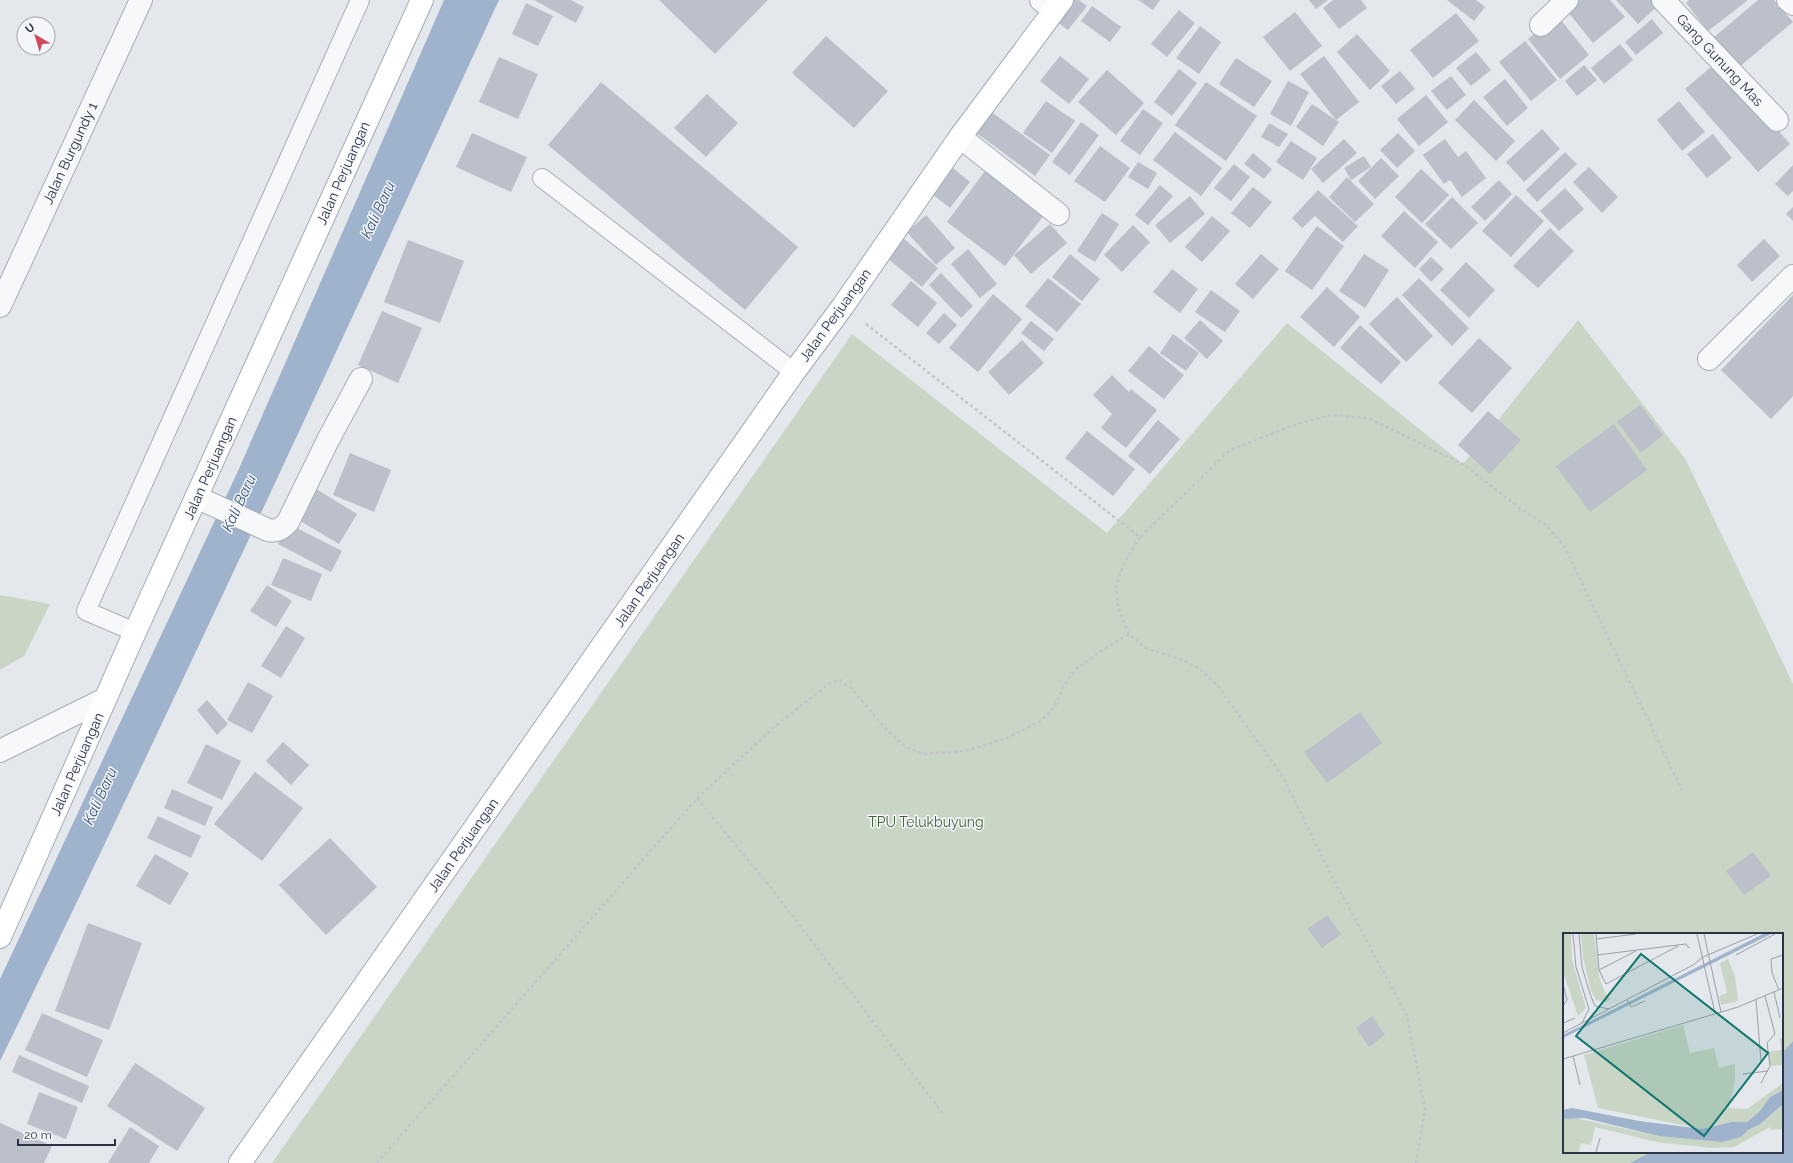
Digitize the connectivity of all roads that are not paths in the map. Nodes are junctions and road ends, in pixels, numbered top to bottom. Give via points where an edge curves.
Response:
1 (141, 0) edge
2 (360, 0) edge
3 (422, 0) edge
4 (1567, 0) edge
5 (1663, 0) edge
6 (1788, 0) edge
7 (1052, 3) edge
8 (1793, 4) edge
9 (1541, 25) dead end
10 (1777, 120) dead end
11 (960, 137) junction
12 (542, 178) dead end
13 (1058, 214) dead end
14 (1793, 276) edge
15 (0, 306) edge
16 (1709, 359) dead end
17 (794, 372) junction
18 (361, 379) dead end
19 (204, 500) junction
20 (135, 632) junction
21 (106, 700) junction
22 (0, 751) edge
23 (0, 937) edge
24 (240, 1163) edge

1 - 15 street, Jalan Burgundy 1
2 - 20 lane via 86,611
3 - 19 main road, Jalan Perjuangan
4 - 9 street
5 - 10 street, Gang Gunung Mas
6 - 8 street
7 - 11 main road, Jalan Perjuangan
11 - 13 street
11 - 17 main road, Jalan Perjuangan
12 - 17 lane
14 - 16 street
17 - 24 main road, Jalan Perjuangan
18 - 19 street via 288,522 276,532
19 - 20 main road, Jalan Perjuangan
20 - 21 main road, Jalan Perjuangan
21 - 22 street
21 - 23 main road, Jalan Perjuangan

